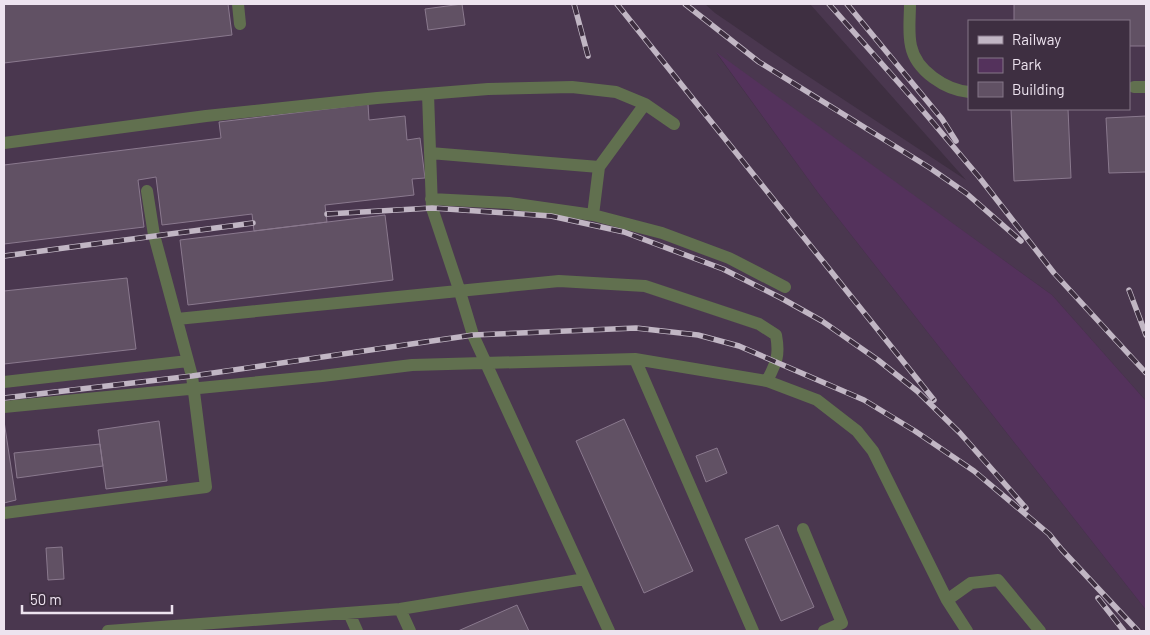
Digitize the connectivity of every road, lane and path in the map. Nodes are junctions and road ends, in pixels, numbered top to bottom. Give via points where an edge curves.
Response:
1 (238, 4) edge
2 (910, 4) edge
3 (240, 24) dead end
4 (968, 92) edge
5 (428, 94) junction
6 (646, 104) junction
7 (674, 124) dead end
8 (4, 143) edge
9 (430, 153) junction
10 (599, 167) junction
11 (147, 191) dead end
12 (431, 199) junction
13 (593, 215) junction
14 (785, 288) dead end
15 (460, 292) junction
16 (177, 319) junction
17 (635, 358) junction
18 (188, 361) junction
19 (484, 362) junction
20 (767, 381) junction
21 (4, 382) edge
22 (194, 389) junction
23 (4, 408) edge
24 (4, 513) edge
25 (802, 529) dead end
26 (585, 579) junction
27 (947, 600) junction
28 (400, 609) junction
29 (349, 613) junction
30 (181, 629) edge
31 (108, 631) edge
32 (357, 631) edge
33 (410, 631) edge
34 (609, 631) edge
35 (753, 631) edge
36 (824, 631) edge
37 (967, 631) edge
38 (1040, 631) edge

1 - 3 lane
2 - 4 lane via 911,46 917,60 937,80
5 - 6 lane via 572,87 616,92
5 - 8 lane via 216,115
5 - 9 lane
6 - 7 lane
6 - 10 lane
9 - 10 lane
9 - 12 lane
10 - 13 lane
11 - 16 lane via 154,235
12 - 13 lane via 509,203
12 - 15 lane
13 - 14 lane via 662,233 729,258
15 - 16 lane
15 - 19 lane
15 - 20 lane via 559,281 645,286 759,324 776,335 777,362
16 - 18 lane
17 - 19 lane
17 - 20 lane
17 - 35 lane
18 - 21 lane
18 - 22 lane
19 - 22 lane via 412,365
19 - 26 lane
20 - 27 lane via 817,400 857,431 873,451
22 - 23 lane
22 - 24 lane via 206,487
25 - 36 lane via 842,623
26 - 28 lane
26 - 34 lane
27 - 37 lane
27 - 38 lane via 971,583 998,580
28 - 29 lane
28 - 33 lane
29 - 30 lane
29 - 32 lane
30 - 31 lane

